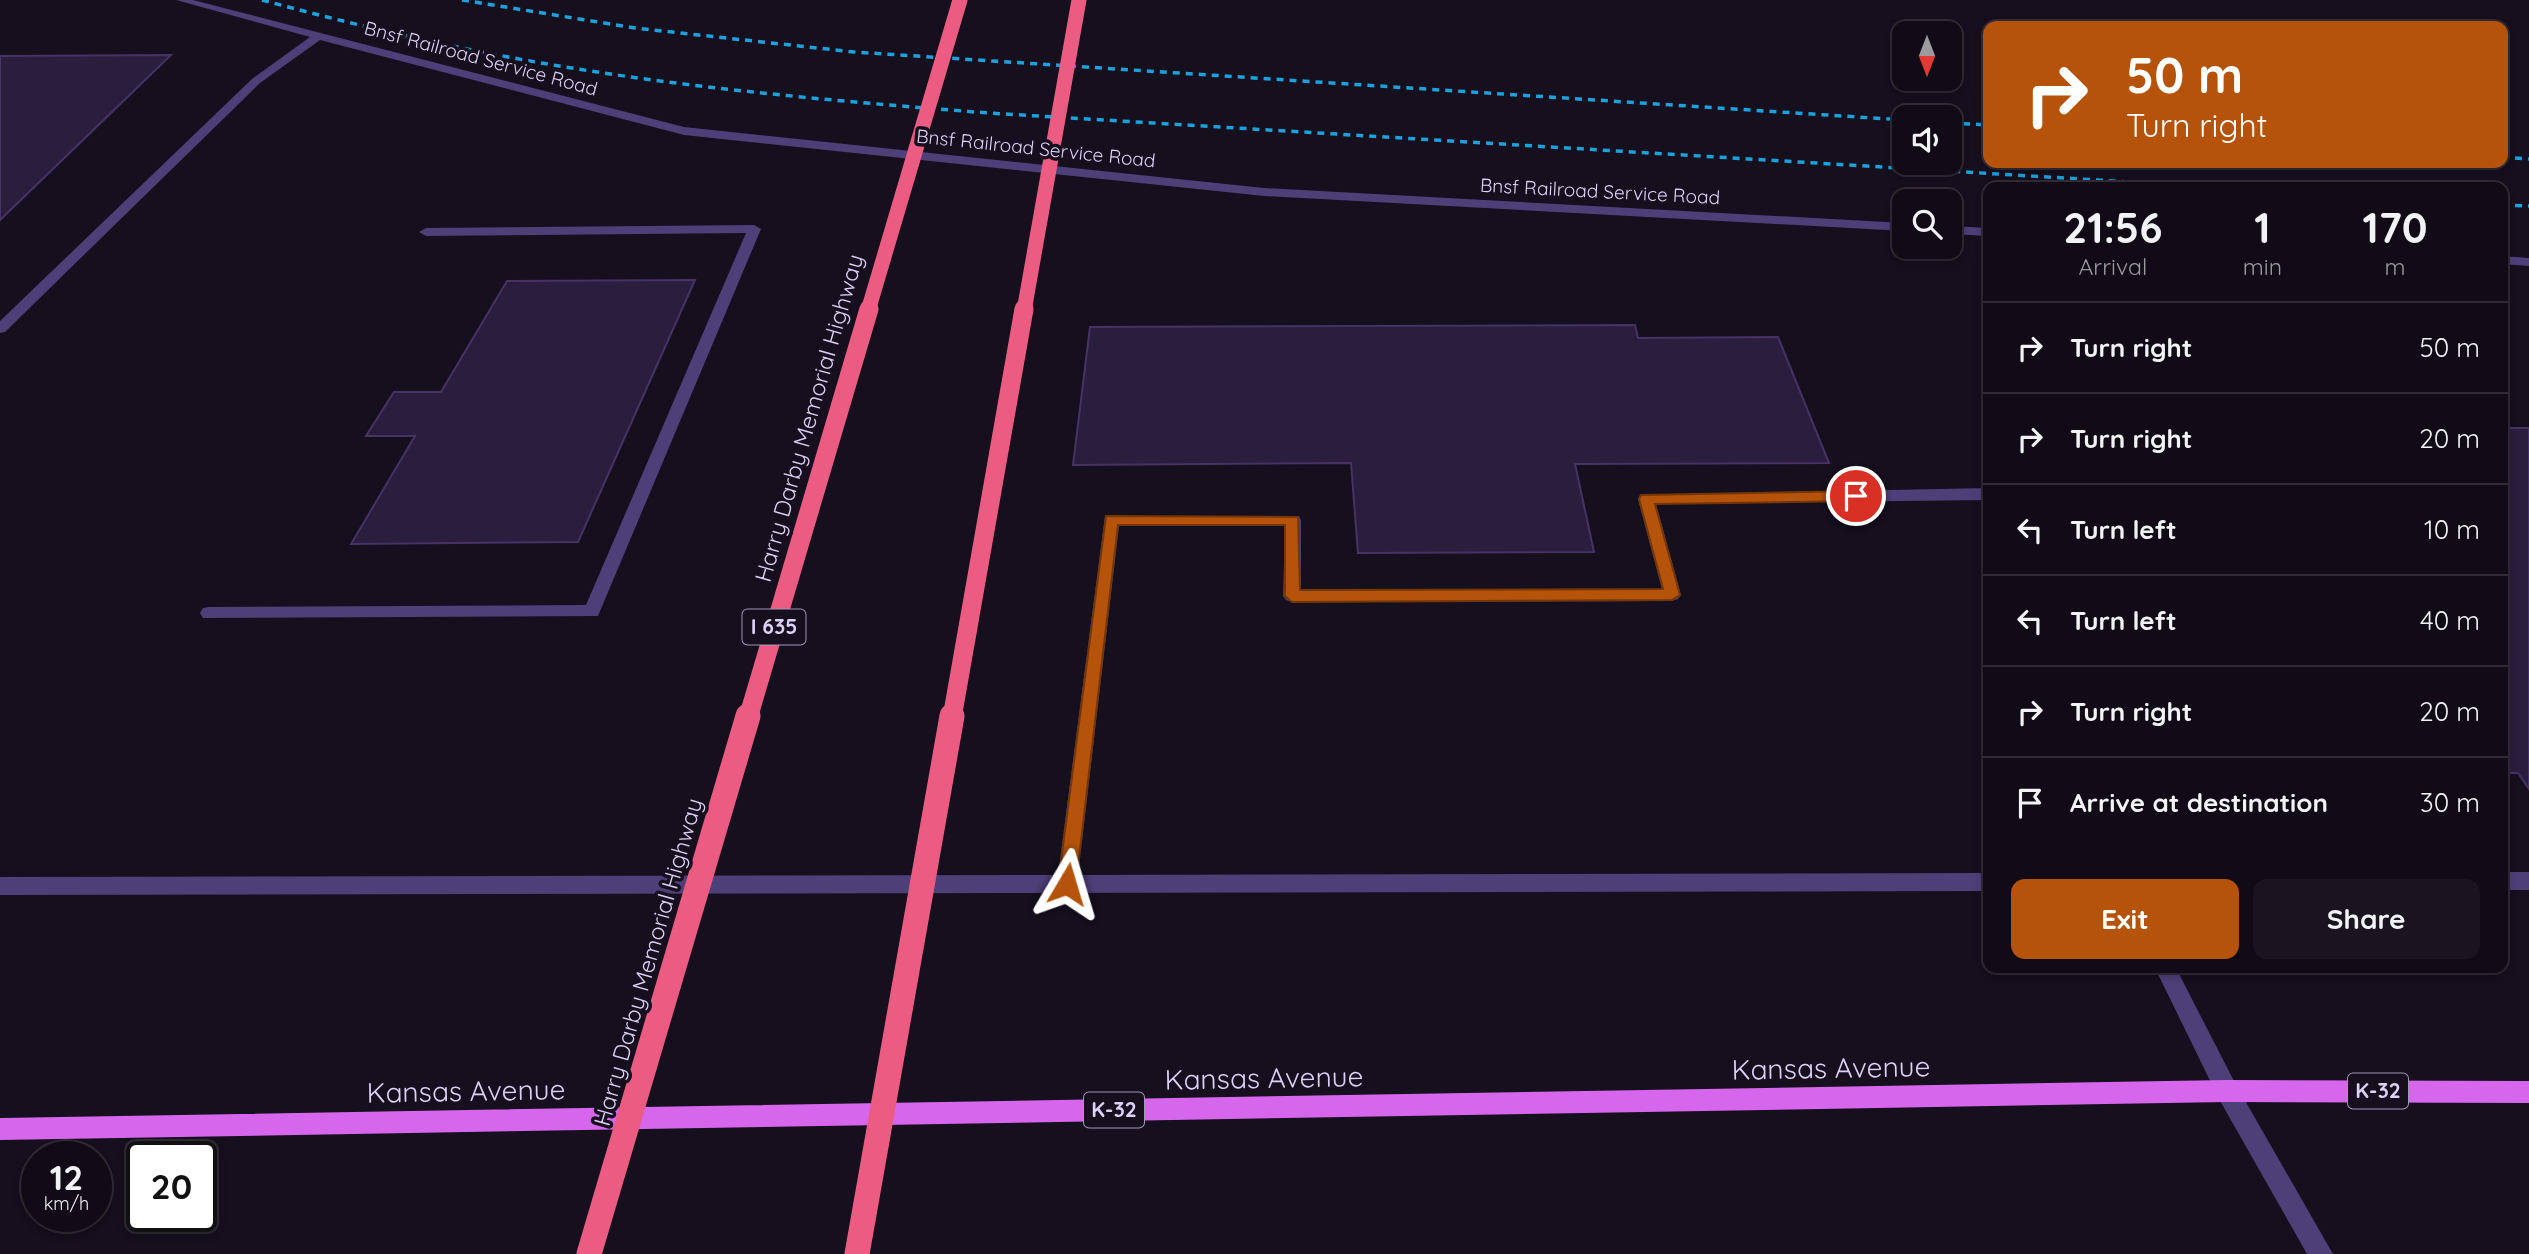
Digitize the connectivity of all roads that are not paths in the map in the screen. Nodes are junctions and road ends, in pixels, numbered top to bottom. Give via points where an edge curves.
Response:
1 (181, 0) edge
2 (960, 0) edge
3 (1079, 0) edge
4 (318, 36) junction
5 (1892, 226) edge
6 (1962, 231) edge
7 (426, 232) dead end
8 (1983, 232) edge
9 (2508, 260) edge
10 (2529, 262) edge
11 (0, 329) edge
12 (1983, 494) edge
13 (209, 613) dead end
14 (2508, 881) edge
15 (2529, 881) edge
16 (1983, 882) edge
17 (1067, 884) junction
18 (0, 886) edge
19 (2168, 973) edge
20 (2227, 1091) junction
21 (2529, 1092) edge
22 (0, 1129) edge
23 (589, 1254) edge
24 (857, 1254) edge
25 (2321, 1254) edge

1 - 4 street, Bnsf Railroad Service Road
2 - 23 highway, Harry Darby Memorial Highway / I 635, bridge
3 - 24 highway, bridge
4 - 5 street, Bnsf Railroad Service Road via 684,131 1264,192
4 - 11 street via 256,81
6 - 8 street
7 - 13 street via 754,229 592,611
9 - 10 street
12 - 17 street via 1646,499 1672,595 1292,596 1293,520 1111,520
14 - 15 street
16 - 17 street
17 - 18 street
19 - 20 street
20 - 21 main road, Kansas Avenue / K-32
20 - 22 main road, Kansas Avenue / K-32
20 - 25 street

